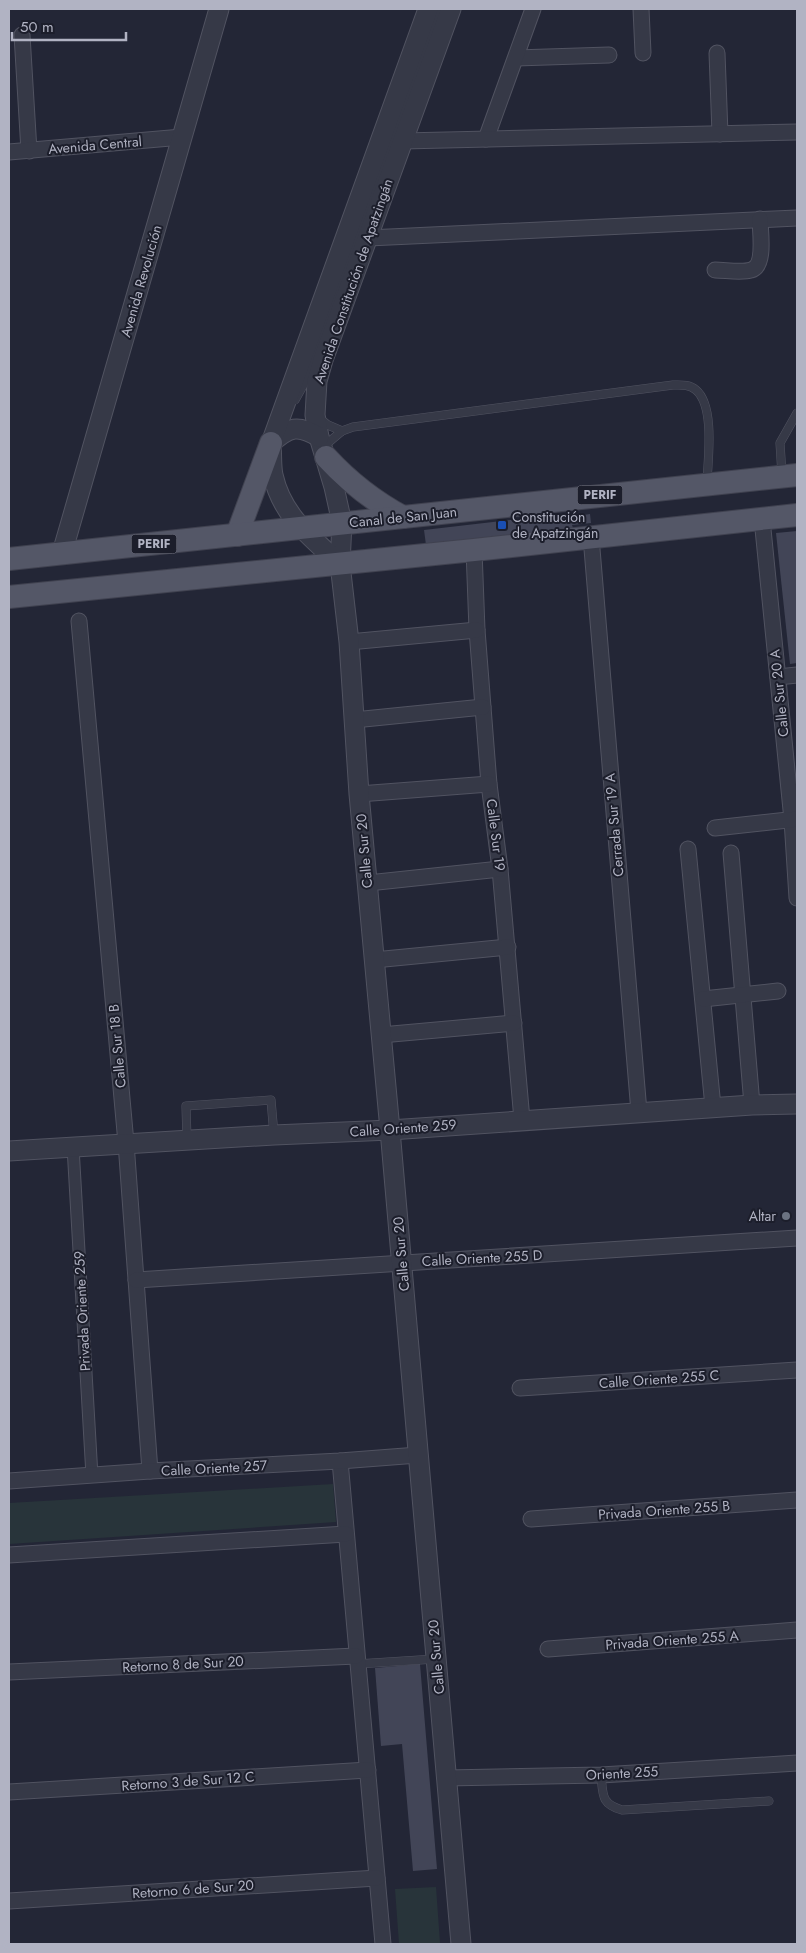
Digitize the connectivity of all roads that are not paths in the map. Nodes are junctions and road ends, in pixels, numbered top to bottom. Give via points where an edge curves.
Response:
1 (219, 9) edge
2 (428, 9) edge
3 (440, 9) edge
4 (451, 9) edge
5 (533, 9) edge
6 (641, 9) edge
7 (22, 35) dead end
8 (643, 53) dead end
9 (717, 53) dead end
10 (609, 55) dead end
11 (516, 58) junction
12 (797, 132) edge
13 (720, 134) junction
14 (182, 138) junction
15 (486, 139) junction
16 (402, 141) junction
17 (29, 151) junction
18 (9, 152) edge
19 (797, 218) edge
20 (760, 219) junction
21 (368, 238) junction
22 (716, 270) dead end
23 (304, 384) junction
24 (797, 413) edge
25 (315, 415) junction
26 (342, 431) junction
27 (271, 443) junction
28 (323, 447) junction
29 (790, 476) edge
30 (707, 484) junction
31 (797, 515) edge
32 (403, 517) junction
33 (762, 519) junction
34 (342, 523) junction
35 (300, 528) junction
36 (237, 535) junction
37 (591, 538) junction
38 (474, 550) junction
39 (62, 553) junction
40 (9, 559) edge
41 (340, 564) junction
42 (9, 597) edge
43 (79, 621) dead end
44 (478, 630) junction
45 (348, 642) junction
46 (797, 675) edge
47 (778, 677) junction
48 (483, 708) junction
49 (354, 720) junction
50 (791, 753) edge
51 (490, 784) junction
52 (359, 794) junction
53 (795, 820) edge
54 (715, 828) dead end
55 (688, 849) dead end
56 (730, 853) dead end
57 (500, 869) junction
58 (368, 883) junction
59 (797, 888) edge
60 (508, 947) junction
61 (374, 960) junction
62 (778, 991) dead end
63 (742, 995) junction
64 (703, 999) junction
65 (514, 1023) junction
66 (381, 1035) junction
67 (797, 1104) edge
68 (752, 1105) junction
69 (713, 1108) junction
70 (638, 1112) junction
71 (522, 1120) junction
72 (390, 1130) junction
73 (274, 1135) junction
74 (187, 1141) junction
75 (126, 1144) junction
76 (73, 1147) junction
77 (9, 1152) edge
78 (797, 1238) edge
79 (402, 1263) junction
80 (136, 1280) junction
81 (797, 1370) edge
82 (520, 1388) dead end
83 (418, 1455) junction
84 (340, 1461) junction
85 (150, 1471) junction
86 (92, 1476) junction
87 (9, 1481) edge
88 (797, 1500) edge
89 (531, 1519) dead end
90 (346, 1534) junction
91 (9, 1555) edge
92 (797, 1630) edge
93 (548, 1649) dead end
94 (437, 1658) junction
95 (357, 1660) junction
96 (9, 1672) edge
97 (797, 1763) edge
98 (368, 1770) junction
99 (601, 1775) junction
100 (446, 1778) junction
101 (9, 1792) edge
102 (769, 1801) dead end
103 (377, 1878) junction
104 (9, 1901) edge
105 (383, 1944) edge
106 (461, 1944) edge

1 - 14 street, Avenida Revolución
2 - 27 street, Avenida Constitución de Apatzingán
3 - 23 lane, Avenida Constitución de Apatzingán
4 - 16 street, Avenida Constitución de Apatzingán
5 - 11 street
6 - 8 street
7 - 17 street
9 - 13 street
10 - 11 street
11 - 15 street
12 - 13 street
13 - 15 street
14 - 17 street, Avenida Central
14 - 39 street, Avenida Revolución
15 - 16 street
16 - 21 street, Avenida Constitución de Apatzingán
17 - 18 street, Avenida Central
19 - 20 street
20 - 21 street
20 - 22 street via 761,258 758,266 751,270
21 - 25 street, Avenida Constitución de Apatzingán via 321,367
23 - 25 lane via 307,400
23 - 27 lane, Avenida Constitución de Apatzingán
24 - 29 lane via 780,444
25 - 26 lane
25 - 28 street, Avenida Constitución de Apatzingán
26 - 28 lane
26 - 30 lane via 353,427 685,385 696,390 704,402 709,428
27 - 28 street via 284,432 298,428 308,431
27 - 35 street, Avenida Constitución de Apatzingán via 278,492
27 - 36 main road
28 - 32 main road via 346,478 369,497
28 - 34 street, Avenida Constitución de Apatzingán
29 - 30 main road, Canal de San Juan / PERIF
30 - 32 main road, Canal de San Juan / PERIF
31 - 33 main road
32 - 34 main road, Canal de San Juan / PERIF
33 - 37 main road
33 - 47 street, Calle Sur 20 A
34 - 35 main road, Canal de San Juan / PERIF
34 - 41 street, Avenida Constitución de Apatzingán
35 - 36 main road, Canal de San Juan / PERIF
35 - 41 street, Avenida Constitución de Apatzingán
36 - 39 main road, Canal de San Juan / PERIF
37 - 38 main road
37 - 70 street, Cerrada Sur 19 A
38 - 41 main road
38 - 44 street, Calle Sur 19
39 - 40 main road, Canal de San Juan / PERIF
41 - 42 main road
41 - 45 street, Calle Sur 20
43 - 75 street, Calle Sur 18 B
44 - 45 street
44 - 48 street, Calle Sur 19
45 - 49 street, Calle Sur 20
46 - 47 street
47 - 50 street, Calle Sur 20 A
48 - 49 street
48 - 51 street, Calle Sur 19
49 - 52 street, Calle Sur 20
50 - 53 street, Calle Sur 20 A
51 - 52 street
51 - 57 street, Calle Sur 19
52 - 58 street, Calle Sur 20
53 - 54 street
53 - 59 street, Calle Sur 20 A
55 - 64 street
56 - 63 street
57 - 58 street
57 - 60 street, Calle Sur 19
58 - 61 street, Calle Sur 20
60 - 61 street
60 - 65 street, Calle Sur 19
61 - 66 street, Calle Sur 20
62 - 63 street
63 - 64 street
63 - 68 street
64 - 69 street
65 - 66 street
65 - 71 street, Calle Sur 19
66 - 72 street, Calle Sur 20
67 - 68 street, Calle Oriente 259
68 - 69 street, Calle Oriente 259
69 - 70 street, Calle Oriente 259
70 - 71 street, Calle Oriente 259
71 - 72 street, Calle Oriente 259
72 - 73 street, Calle Oriente 259
72 - 79 street, Calle Sur 20
73 - 74 street, Calle Oriente 259
73 - 74 lane via 271,1100 186,1106
74 - 75 street, Calle Oriente 259
75 - 76 street, Calle Oriente 259
75 - 80 street, Calle Sur 18 B
76 - 77 street, Calle Oriente 259
76 - 86 street, Privada Oriente 259
78 - 79 street, Calle Oriente 255 D
79 - 80 street, Calle Oriente 255 D
79 - 83 street, Calle Sur 20
80 - 85 street, Calle Sur 18 B
81 - 82 street, Calle Oriente 255 C
83 - 84 street, Calle Oriente 257
83 - 94 street, Calle Sur 20
84 - 85 street, Calle Oriente 257
84 - 90 street
85 - 86 street, Calle Oriente 257
86 - 87 street, Calle Oriente 257
88 - 89 street, Privada Oriente 255 B
90 - 91 street
90 - 95 street
92 - 93 street, Privada Oriente 255 A
94 - 95 lane
94 - 100 street, Calle Sur 20
95 - 96 street, Retorno 8 de Sur 20
95 - 98 street
97 - 99 street, Oriente 255
98 - 101 street, Retorno 3 de Sur 12 C
98 - 103 street
99 - 100 street, Oriente 255
99 - 102 lane via 603,1798 610,1807 622,1810
100 - 106 street, Calle Sur 20
103 - 104 street, Retorno 6 de Sur 20
103 - 105 street

